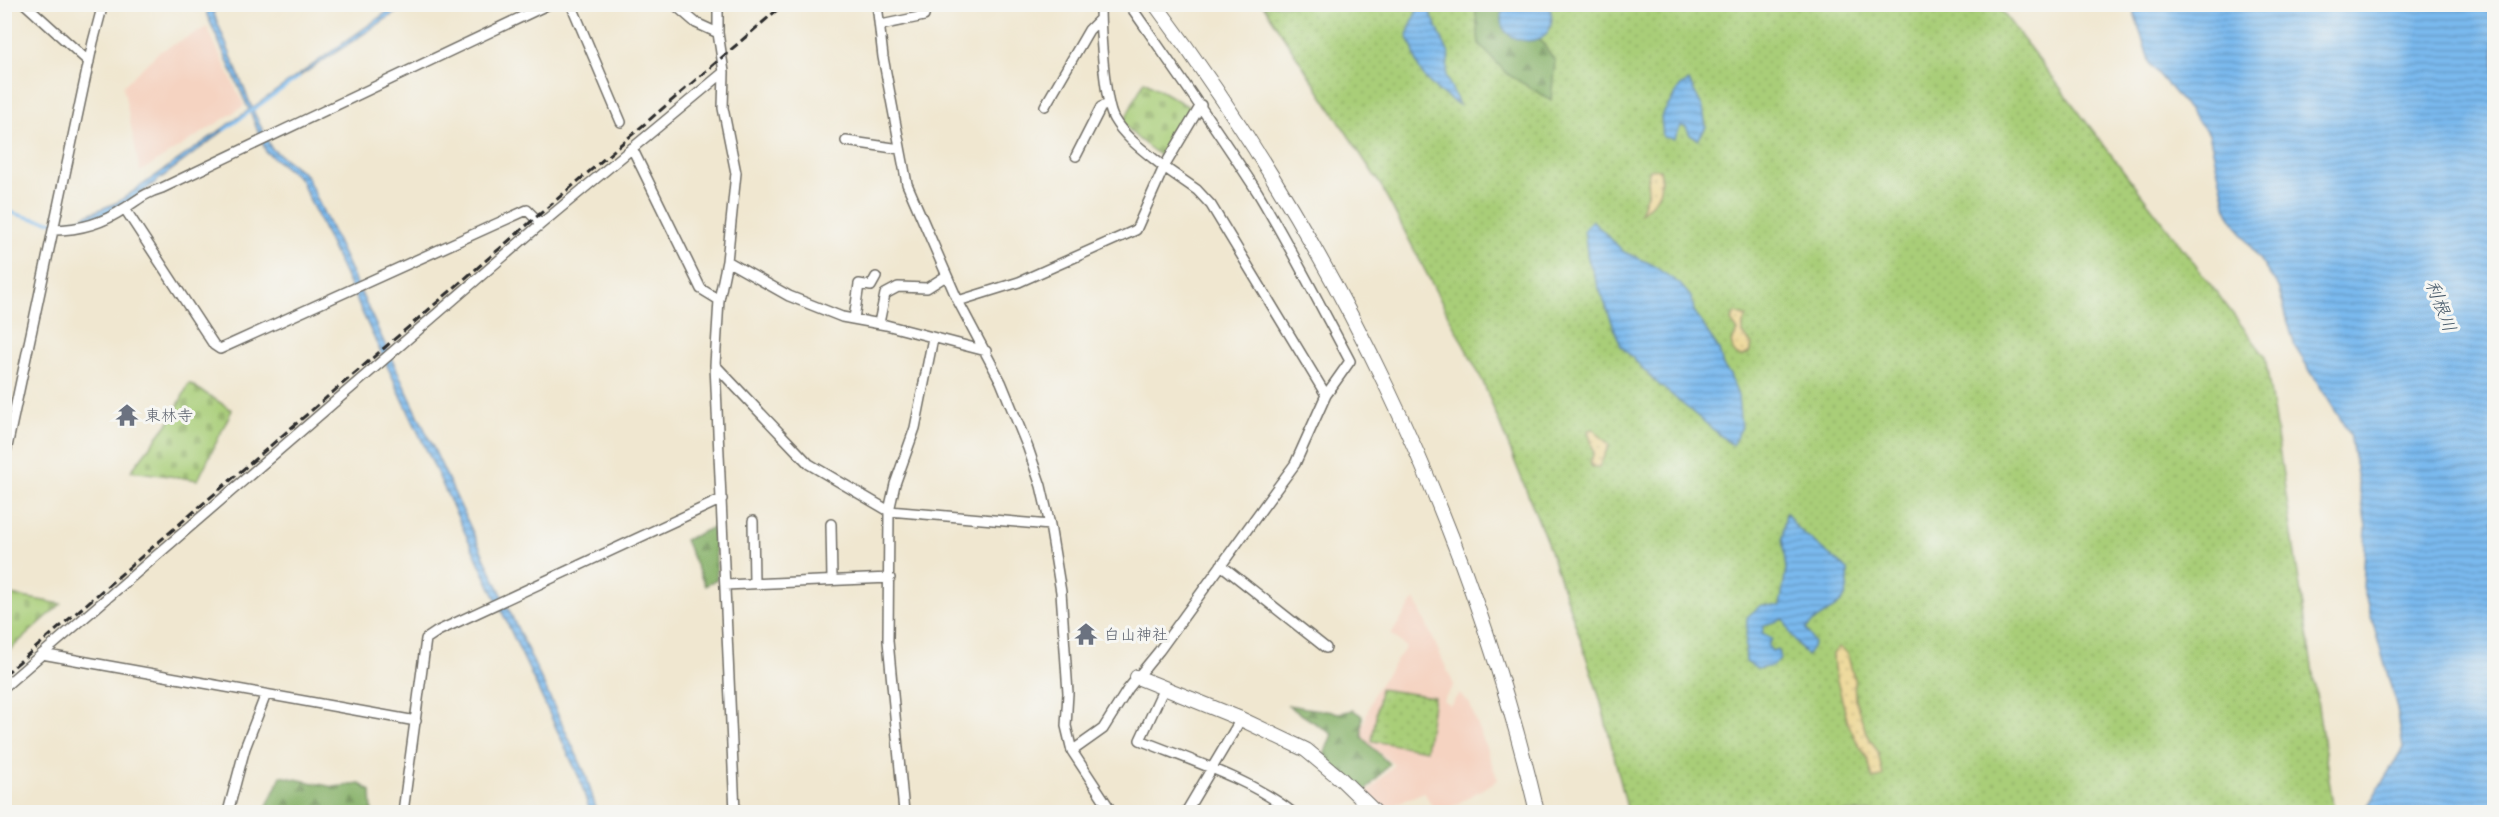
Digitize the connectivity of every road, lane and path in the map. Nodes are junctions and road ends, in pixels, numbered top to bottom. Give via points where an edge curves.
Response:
1 (25, 4) edge
2 (103, 4) edge
3 (549, 4) edge
4 (571, 4) edge
5 (674, 4) edge
6 (718, 4) edge
7 (877, 4) edge
8 (926, 4) edge
9 (1100, 4) edge
10 (1129, 4) edge
11 (1155, 4) edge
12 (1100, 19) junction
13 (881, 24) junction
14 (718, 33) junction
15 (89, 62) junction
16 (724, 72) junction
17 (1109, 104) junction
18 (1201, 105) junction
19 (1045, 106) dead end
20 (621, 122) dead end
21 (846, 141) dead end
22 (632, 148) junction
23 (900, 149) junction
24 (1076, 156) dead end
25 (1164, 167) junction
26 (125, 209) junction
27 (541, 224) junction
28 (53, 230) junction
29 (727, 261) junction
30 (946, 276) junction
31 (876, 277) dead end
32 (719, 300) junction
33 (958, 301) junction
34 (854, 319) junction
35 (879, 323) junction
36 (933, 338) junction
37 (986, 351) junction
38 (716, 365) junction
39 (1326, 395) junction
40 (4, 461) edge
41 (722, 499) junction
42 (889, 511) junction
43 (753, 521) dead end
44 (831, 524) dead end
45 (1050, 525) junction
46 (1221, 566) junction
47 (890, 578) junction
48 (832, 580) junction
49 (754, 583) junction
50 (725, 585) junction
51 (1326, 648) dead end
52 (42, 654) junction
53 (1137, 677) junction
54 (4, 687) edge
55 (1164, 688) junction
56 (266, 694) junction
57 (1241, 719) junction
58 (416, 721) junction
59 (1072, 751) junction
60 (1212, 768) junction
61 (1187, 812) edge
62 (228, 813) edge
63 (403, 813) edge
64 (735, 813) edge
65 (904, 813) edge
66 (1112, 813) edge
67 (1292, 813) edge
68 (1375, 813) edge
69 (1537, 813) edge

1 - 15 street
2 - 15 street
3 - 26 street via 141,195
4 - 20 street
5 - 14 street via 696,23
6 - 14 street
7 - 13 street
8 - 13 street via 924,16
9 - 12 street
10 - 18 street
11 - 69 street via 1215,86 1310,241 1370,351 1446,525 1478,610 1515,726
12 - 17 street
12 - 19 street via 1089,30
13 - 23 street
14 - 16 street
15 - 28 street
16 - 22 street
16 - 29 street via 723,108 736,173
17 - 24 street via 1101,107
17 - 25 street via 1122,130
18 - 25 street
18 - 39 street via 1298,262 1350,362
21 - 23 street
22 - 27 street
22 - 32 street via 701,289
23 - 30 street via 907,184
25 - 33 street via 1136,230 1019,282
25 - 39 street via 1211,205
26 - 27 street via 220,349 527,210
26 - 28 street via 80,228
27 - 52 street
28 - 40 street
29 - 32 street
29 - 34 street via 789,296
30 - 33 street
30 - 35 street via 927,288 898,287 885,294
31 - 34 street via 871,286 859,284
32 - 38 street
33 - 37 street
34 - 35 street
35 - 36 street
36 - 37 street
36 - 42 street via 915,428
37 - 45 street via 1028,448
38 - 41 street
38 - 42 street via 809,464
39 - 46 street via 1295,464
41 - 50 street
41 - 58 street via 426,639
42 - 45 street
42 - 47 street
43 - 49 street
44 - 48 street
45 - 59 street via 1061,592 1068,693 1066,726
46 - 51 street
46 - 53 street
47 - 48 street
47 - 65 street via 888,641
48 - 49 street
49 - 50 street
50 - 64 street
52 - 54 street
52 - 56 street
53 - 55 street
53 - 59 street via 1103,729
55 - 57 street
55 - 60 street via 1140,740
56 - 58 street
56 - 62 street via 245,748
57 - 60 street
57 - 68 street via 1306,750
58 - 63 street
59 - 66 street
60 - 61 street
60 - 67 street via 1268,794

